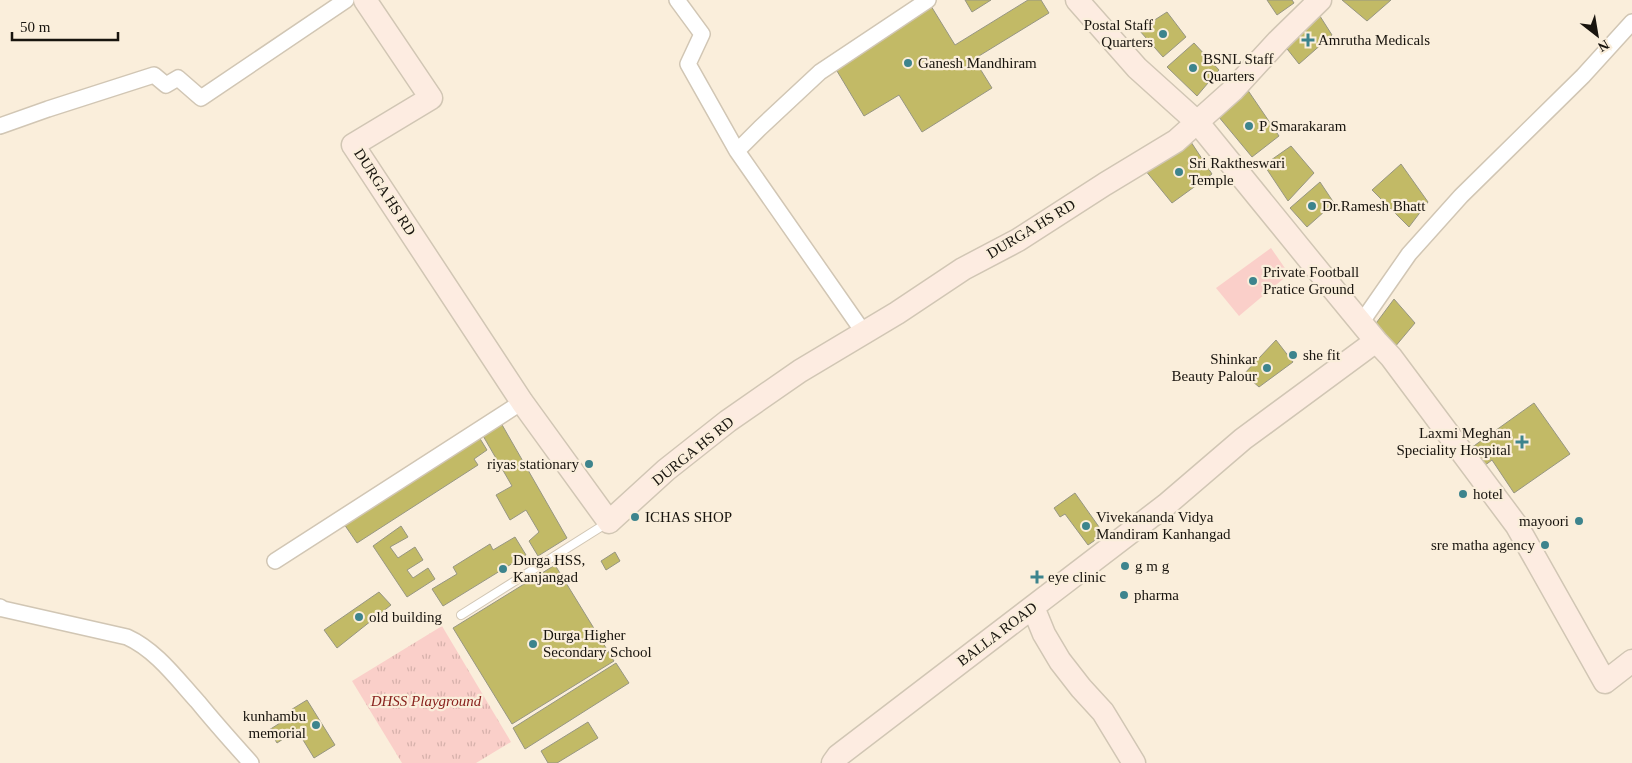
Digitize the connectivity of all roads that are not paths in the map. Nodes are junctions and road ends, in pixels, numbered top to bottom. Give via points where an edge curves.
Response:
1 (346, 0) edge
2 (365, 0) edge
3 (676, 0) edge
4 (928, 0) edge
5 (1077, 0) edge
6 (1320, 0) edge
7 (1632, 22) edge
8 (1198, 123) junction
9 (0, 126) edge
10 (737, 152) junction
11 (1361, 322) junction
12 (864, 333) junction
13 (1376, 341) junction
14 (522, 402) junction
15 (608, 522) junction
16 (276, 561) dead end
17 (1033, 607) junction
18 (1, 609) edge
19 (461, 615) dead end
20 (1632, 661) edge
21 (251, 763) edge
22 (833, 763) edge
23 (1134, 763) edge

1 - 9 street via 201,98 178,78 166,85 154,75
2 - 14 street, DURGA HS RD via 431,98 353,144
3 - 10 street via 702,34 688,64
4 - 10 street via 820,72
5 - 8 street via 1137,68
6 - 8 street, DURGA HS RD
7 - 11 street via 1583,76 1461,196 1409,254
8 - 11 street
8 - 12 street, DURGA HS RD via 1176,141 1018,240 963,269
10 - 12 street
11 - 13 street
12 - 15 street, DURGA HS RD via 800,371 728,421
13 - 17 street, BALLA ROAD via 1243,439 1166,505
13 - 20 street via 1517,526 1605,682
14 - 15 street, DURGA HS RD
14 - 16 street
15 - 19 lane
17 - 22 street, BALLA ROAD
17 - 23 street via 1060,661 1103,712
18 - 21 street via 137,641 178,679

